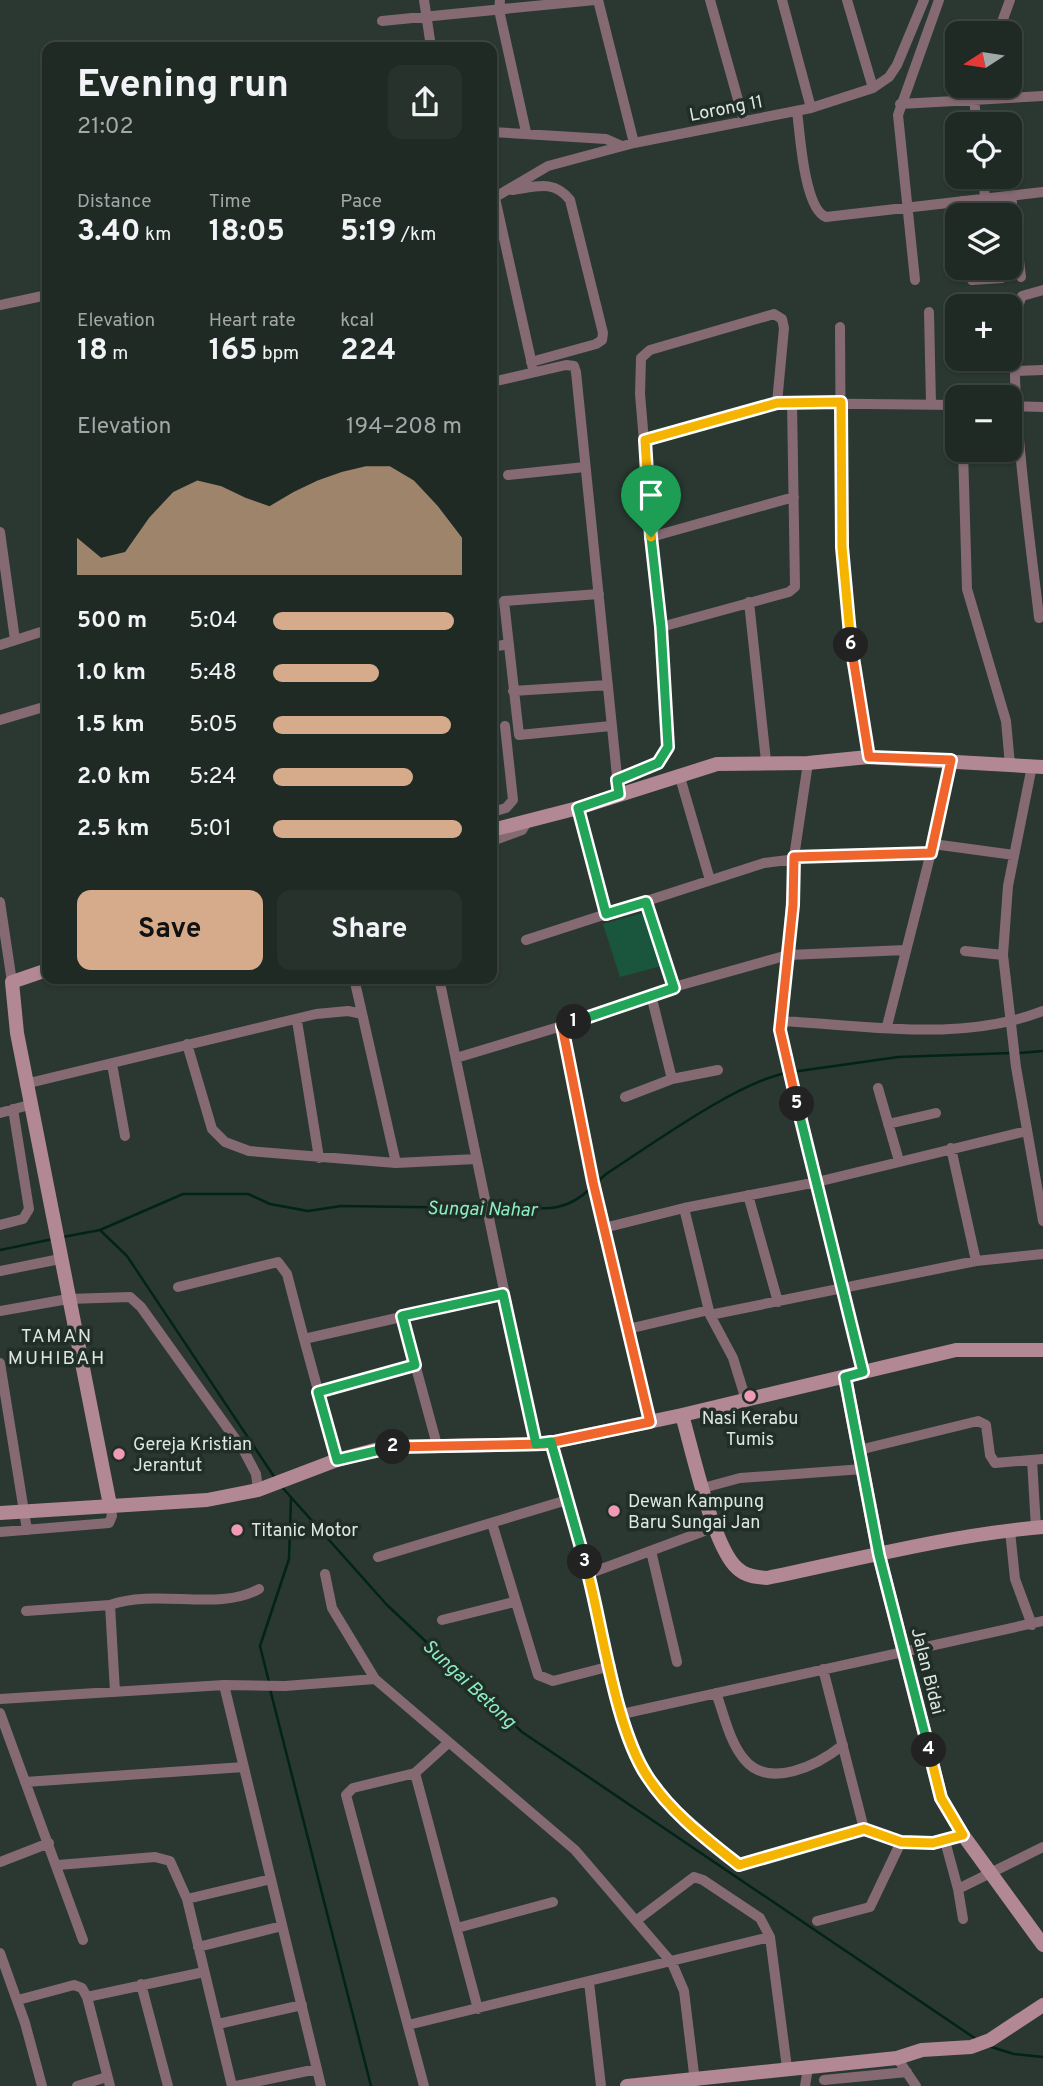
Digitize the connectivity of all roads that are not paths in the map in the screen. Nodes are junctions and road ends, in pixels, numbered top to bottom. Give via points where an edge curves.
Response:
1 (425, 0) edge
2 (596, 0) edge
3 (710, 0) edge
4 (782, 0) edge
5 (847, 0) edge
6 (923, 0) edge
7 (939, 0) edge
8 (1010, 0) edge
9 (499, 5) edge
10 (425, 17) junction
11 (382, 21) dead end
12 (1002, 21) edge
13 (430, 42) edge
14 (873, 88) junction
15 (1043, 96) edge
16 (975, 100) junction
17 (900, 104) junction
18 (811, 108) junction
19 (797, 111) junction
20 (976, 112) edge
21 (744, 121) junction
22 (497, 132) edge
23 (526, 132) junction
24 (634, 143) junction
25 (622, 146) junction
26 (984, 189) edge
27 (507, 191) junction
28 (1043, 192) edge
29 (1011, 195) junction
30 (497, 197) edge
31 (985, 197) junction
32 (962, 201) joint
33 (1012, 203) edge
34 (907, 208) junction
35 (497, 216) edge
36 (915, 280) dead end
37 (1043, 290) edge
38 (42, 296) edge
39 (0, 305) edge
40 (929, 312) dead end
41 (840, 327) dead end
42 (532, 368) junction
43 (1043, 370) edge
44 (1016, 372) junction
45 (497, 380) edge
46 (1015, 385) edge
47 (792, 402) junction
48 (841, 402) junction
49 (777, 403) junction
50 (931, 404) junction
51 (945, 405) edge
52 (1022, 406) edge
53 (1043, 407) edge
54 (645, 440) junction
55 (963, 462) edge
56 (1021, 462) edge
57 (585, 467) junction
58 (508, 475) dead end
59 (794, 497) junction
60 (0, 532) edge
61 (651, 537) junction
62 (599, 594) junction
63 (749, 602) junction
64 (1039, 618) dead end
65 (661, 627) junction
66 (42, 632) edge
67 (15, 640) junction
68 (509, 644) junction
69 (0, 645) edge
70 (497, 646) edge
71 (608, 685) junction
72 (513, 691) junction
73 (42, 707) edge
74 (0, 720) edge
75 (510, 725) junction
76 (611, 726) junction
77 (497, 728) edge
78 (869, 757) junction
79 (951, 760) junction
80 (766, 761) junction
81 (808, 763) junction
82 (1010, 765) junction
83 (1037, 767) edge
84 (679, 774) junction
85 (618, 787) junction
86 (578, 808) junction
87 (497, 811) edge
88 (527, 822) junction
89 (497, 829) edge
90 (497, 839) edge
91 (932, 848) junction
92 (1014, 856) junction
93 (794, 857) junction
94 (710, 880) junction
95 (0, 902) edge
96 (646, 902) junction
97 (606, 914) junction
98 (526, 940) dead end
99 (906, 950) junction
100 (965, 951) dead end
101 (788, 955) junction
102 (1003, 955) junction
103 (42, 972) edge
104 (12, 982) junction
105 (355, 984) edge
106 (440, 984) edge
107 (674, 988) junction
108 (651, 995) junction
109 (1043, 1012) edge
110 (362, 1014) junction
111 (297, 1021) junction
112 (780, 1021) junction
113 (1012, 1021) junction
114 (562, 1026) junction
115 (887, 1026) junction
116 (187, 1044) junction
117 (456, 1058) junction
118 (112, 1064) junction
119 (718, 1070) dead end
120 (672, 1079) junction
121 (25, 1084) junction
122 (878, 1088) dead end
123 (625, 1097) dead end
124 (29, 1105) junction
125 (13, 1109) junction
126 (0, 1113) edge
127 (936, 1113) dead end
128 (888, 1124) junction
129 (1027, 1131) junction
130 (125, 1136) dead end
131 (951, 1148) junction
132 (319, 1158) junction
133 (476, 1159) junction
134 (899, 1161) junction
135 (396, 1163) junction
136 (817, 1182) junction
137 (748, 1195) junction
138 (684, 1208) junction
139 (1043, 1221) edge
140 (0, 1225) edge
141 (604, 1228) junction
142 (1043, 1254) edge
143 (60, 1256) junction
144 (976, 1261) junction
145 (0, 1271) edge
146 (178, 1287) dead end
147 (844, 1288) junction
148 (503, 1294) junction
149 (68, 1298) junction
150 (778, 1302) junction
151 (0, 1311) edge
152 (710, 1312) junction
153 (402, 1316) junction
154 (628, 1329) junction
155 (304, 1339) junction
156 (1043, 1350) edge
157 (0, 1363) edge
158 (415, 1365) junction
159 (863, 1372) junction
160 (845, 1377) junction
161 (318, 1392) junction
162 (746, 1401) junction
163 (682, 1415) junction
164 (650, 1422) junction
165 (544, 1443) junction
166 (437, 1445) junction
167 (859, 1450) junction
168 (1043, 1459) edge
169 (337, 1460) junction
170 (1032, 1460) junction
171 (863, 1469) junction
172 (262, 1488) junction
173 (704, 1488) junction
174 (567, 1500) junction
175 (110, 1505) junction
176 (26, 1510) junction
177 (0, 1513) edge
178 (492, 1522) junction
179 (715, 1527) junction
180 (1040, 1527) edge
181 (27, 1530) junction
182 (1010, 1531) junction
183 (0, 1532) edge
184 (651, 1551) junction
185 (879, 1555) junction
186 (378, 1557) dead end
187 (325, 1574) dead end
188 (588, 1574) junction
189 (259, 1589) dead end
190 (514, 1602) junction
191 (110, 1605) junction
192 (26, 1611) dead end
193 (442, 1620) dead end
194 (1043, 1621) edge
195 (1032, 1625) junction
196 (903, 1651) junction
197 (677, 1662) dead end
198 (611, 1666) junction
199 (823, 1669) junction
200 (375, 1679) junction
201 (224, 1685) junction
202 (115, 1692) junction
203 (716, 1693) junction
204 (0, 1699) edge
205 (0, 1713) edge
206 (622, 1714) junction
207 (447, 1744) junction
208 (843, 1745) junction
209 (244, 1768) junction
210 (415, 1773) junction
211 (25, 1782) junction
212 (864, 1829) junction
213 (963, 1835) junction
214 (945, 1841) junction
215 (901, 1842) junction
216 (49, 1843) junction
217 (1043, 1847) edge
218 (0, 1862) edge
219 (58, 1865) junction
220 (993, 1873) junction
221 (271, 1879) junction
222 (958, 1889) junction
223 (187, 1899) junction
224 (553, 1902) dead end
225 (962, 1919) dead end
226 (637, 1920) junction
227 (817, 1921) dead end
228 (282, 1926) junction
229 (457, 1928) junction
230 (770, 1937) junction
231 (83, 1940) dead end
232 (1043, 1945) edge
233 (198, 1947) junction
234 (0, 1953) edge
235 (672, 1963) junction
236 (204, 1972) junction
237 (589, 1982) junction
238 (141, 1984) junction
239 (87, 1997) junction
240 (18, 2000) junction
241 (302, 2005) junction
242 (1043, 2005) edge
243 (478, 2009) junction
244 (218, 2024) junction
245 (408, 2025) junction
246 (897, 2059) junction
247 (787, 2068) junction
248 (808, 2068) junction
249 (317, 2069) junction
250 (907, 2072) junction
251 (824, 2077) edge
252 (108, 2082) edge
253 (695, 2082) edge
254 (42, 2086) edge
255 (77, 2086) edge
256 (168, 2086) edge
257 (234, 2086) edge
258 (321, 2086) edge
259 (424, 2086) edge
260 (601, 2086) edge
261 (627, 2086) edge
262 (805, 2086) edge
263 (916, 2086) edge

1 - 10 street
2 - 9 street
2 - 24 street
3 - 21 street
4 - 18 street
5 - 14 street
6 - 14 street, Lorong 11 via 897,65
7 - 17 street
8 - 12 street
9 - 10 street
9 - 23 street
10 - 11 street
10 - 13 street
14 - 18 street, Lorong 11
15 - 16 street
16 - 17 street
16 - 20 street
17 - 34 street
18 - 19 street, Lorong 11
19 - 21 street, Lorong 11
19 - 34 street via 810,191 821,215 831,218
21 - 24 street, Lorong 11
22 - 23 street
23 - 25 street via 606,139
24 - 25 street, Lorong 11
25 - 27 street, Lorong 11 via 548,166
26 - 31 street
27 - 30 street, Lorong 11
27 - 42 street via 547,185 560,189 569,200 603,332 596,344
28 - 29 street
29 - 31 street
29 - 33 street
31 - 32 street
32 - 34 street
34 - 36 street
35 - 42 street
37 - 44 street via 1026,293 1016,306
38 - 39 street
40 - 50 street
41 - 48 street
42 - 45 street
42 - 57 street via 574,366
43 - 44 street
44 - 46 street
47 - 48 street
47 - 49 street
47 - 59 street
48 - 50 street
48 - 78 street via 845,598
49 - 54 street
49 - 54 street via 783,328 782,319 774,314 643,355 639,364
50 - 51 street
52 - 53 street
54 - 61 street
55 - 82 street via 967,589 1006,721
56 - 64 street
57 - 58 street
57 - 62 street
59 - 61 street
59 - 63 street via 796,587
60 - 67 street
61 - 65 street
62 - 68 street via 504,601
62 - 71 street
63 - 65 street
63 - 80 street
65 - 85 street via 668,747 658,763
66 - 67 street
67 - 69 street
68 - 70 street
68 - 72 street
71 - 72 street
71 - 76 street
72 - 75 street
73 - 74 street
75 - 76 street via 523,736
75 - 77 street
75 - 87 street via 513,800
76 - 85 street
78 - 79 street
78 - 81 street
79 - 82 street
79 - 91 street
80 - 81 street
80 - 84 street via 718,764
81 - 93 street
82 - 83 street
83 - 92 street
84 - 85 street
84 - 94 street
85 - 86 street
86 - 88 street
86 - 97 street
88 - 89 street
88 - 90 street via 522,830
91 - 92 street
91 - 93 street
91 - 99 street
92 - 102 street
93 - 94 street
93 - 101 street
94 - 96 street
95 - 104 street
96 - 97 street
96 - 107 street
97 - 98 street
99 - 101 street
99 - 115 street
100 - 102 street
101 - 107 street
101 - 112 street
102 - 113 street
103 - 104 street
104 - 121 street
105 - 110 street
106 - 117 street
107 - 108 street
108 - 114 street
108 - 120 street
109 - 113 street
110 - 111 street via 329,1012
110 - 135 street
111 - 116 street
111 - 132 street
112 - 115 street
112 - 136 street
113 - 115 street via 977,1028
113 - 129 street
114 - 117 street
114 - 141 street
116 - 118 street
116 - 132 street via 207,1117 218,1138 249,1151
117 - 133 street
118 - 121 street
118 - 130 street
119 - 120 street
120 - 123 street
121 - 124 street
122 - 128 street
124 - 125 street
124 - 143 street
125 - 126 street
125 - 140 street via 29,1209 23,1219
127 - 128 street
128 - 134 street
129 - 131 street
129 - 139 street
131 - 134 street
131 - 144 street
132 - 135 street
133 - 135 street
133 - 148 street
134 - 136 street
136 - 137 street
136 - 147 street
137 - 138 street
137 - 150 street
138 - 141 street
138 - 152 street
141 - 154 street
142 - 144 street
143 - 145 street
143 - 149 street
144 - 147 street
146 - 155 street via 278,1262 286,1274
147 - 150 street
147 - 159 street
148 - 153 street
148 - 165 street
149 - 151 street
149 - 172 street via 124,1296 135,1301 244,1451
149 - 175 street
150 - 152 street
152 - 154 street
152 - 162 street via 733,1357
153 - 155 street
153 - 158 street
154 - 164 street
155 - 161 street
156 - 159 street via 957,1350
157 - 176 street
158 - 161 street
158 - 166 street
159 - 160 street
160 - 162 street
160 - 167 street, Jalan Bidai
161 - 169 street
162 - 163 street
163 - 164 street
163 - 173 street
164 - 165 street
165 - 166 street
165 - 174 street
166 - 169 street via 386,1447
167 - 170 street via 978,1421 986,1425 995,1464
167 - 171 street, Jalan Bidai
168 - 170 street
169 - 172 street
170 - 180 street
171 - 173 street via 740,1478
171 - 185 street, Jalan Bidai
172 - 175 street via 207,1500
173 - 179 street
174 - 178 street
174 - 188 street
175 - 176 street
175 - 181 street via 108,1523
176 - 177 street
176 - 181 street
178 - 186 street
178 - 190 street
179 - 184 street
179 - 185 street via 729,1558 755,1577
180 - 182 street
181 - 183 street
182 - 185 street via 961,1536
182 - 195 street via 1015,1579
184 - 188 street
184 - 197 street
185 - 196 street, Jalan Bidai
187 - 200 street via 332,1608
188 - 198 street
189 - 191 street via 235,1597 134,1598
190 - 193 street
190 - 198 street via 535,1669 545,1680
191 - 192 street
191 - 202 street
194 - 195 street
195 - 196 street
196 - 199 street
196 - 213 street, Jalan Bidai via 941,1798
198 - 206 street
199 - 203 street
199 - 208 street
200 - 201 street
200 - 207 street
201 - 202 street
201 - 209 street
202 - 204 street
203 - 206 street
203 - 208 street via 735,1744 757,1769 786,1773 833,1754
205 - 211 street
206 - 212 street via 648,1778 671,1805 739,1865
207 - 210 street
207 - 226 street via 575,1850
208 - 212 street
209 - 211 street
209 - 221 street
210 - 229 street
210 - 245 street via 353,1788 346,1800
211 - 216 street
212 - 215 street
213 - 214 street
213 - 220 street, Jalan Bidai
214 - 215 street
214 - 222 street
215 - 227 street via 870,1907
216 - 218 street
216 - 219 street
217 - 220 street
219 - 223 street via 164,1858 173,1865
219 - 231 street
220 - 222 street
220 - 232 street, Jalan Bidai
221 - 223 street
221 - 228 street
222 - 225 street
223 - 233 street
224 - 229 street
226 - 230 street via 679,1886 698,1878 760,1918
226 - 235 street
228 - 233 street
228 - 241 street
229 - 243 street
230 - 235 street
230 - 247 street
233 - 236 street
234 - 240 street
235 - 237 street
235 - 253 street via 684,1992
236 - 238 street
236 - 244 street
237 - 243 street
237 - 260 street
238 - 239 street
238 - 256 street
239 - 240 street via 74,1985
239 - 252 street
240 - 254 street
241 - 244 street
241 - 249 street
242 - 246 street via 990,2040 971,2047 922,2050
243 - 245 street
244 - 257 street
245 - 259 street
246 - 250 street
246 - 251 street
247 - 248 street
247 - 253 street
248 - 251 street
248 - 262 street
249 - 257 street
249 - 258 street
250 - 251 street
250 - 263 street
252 - 255 street
253 - 261 street

